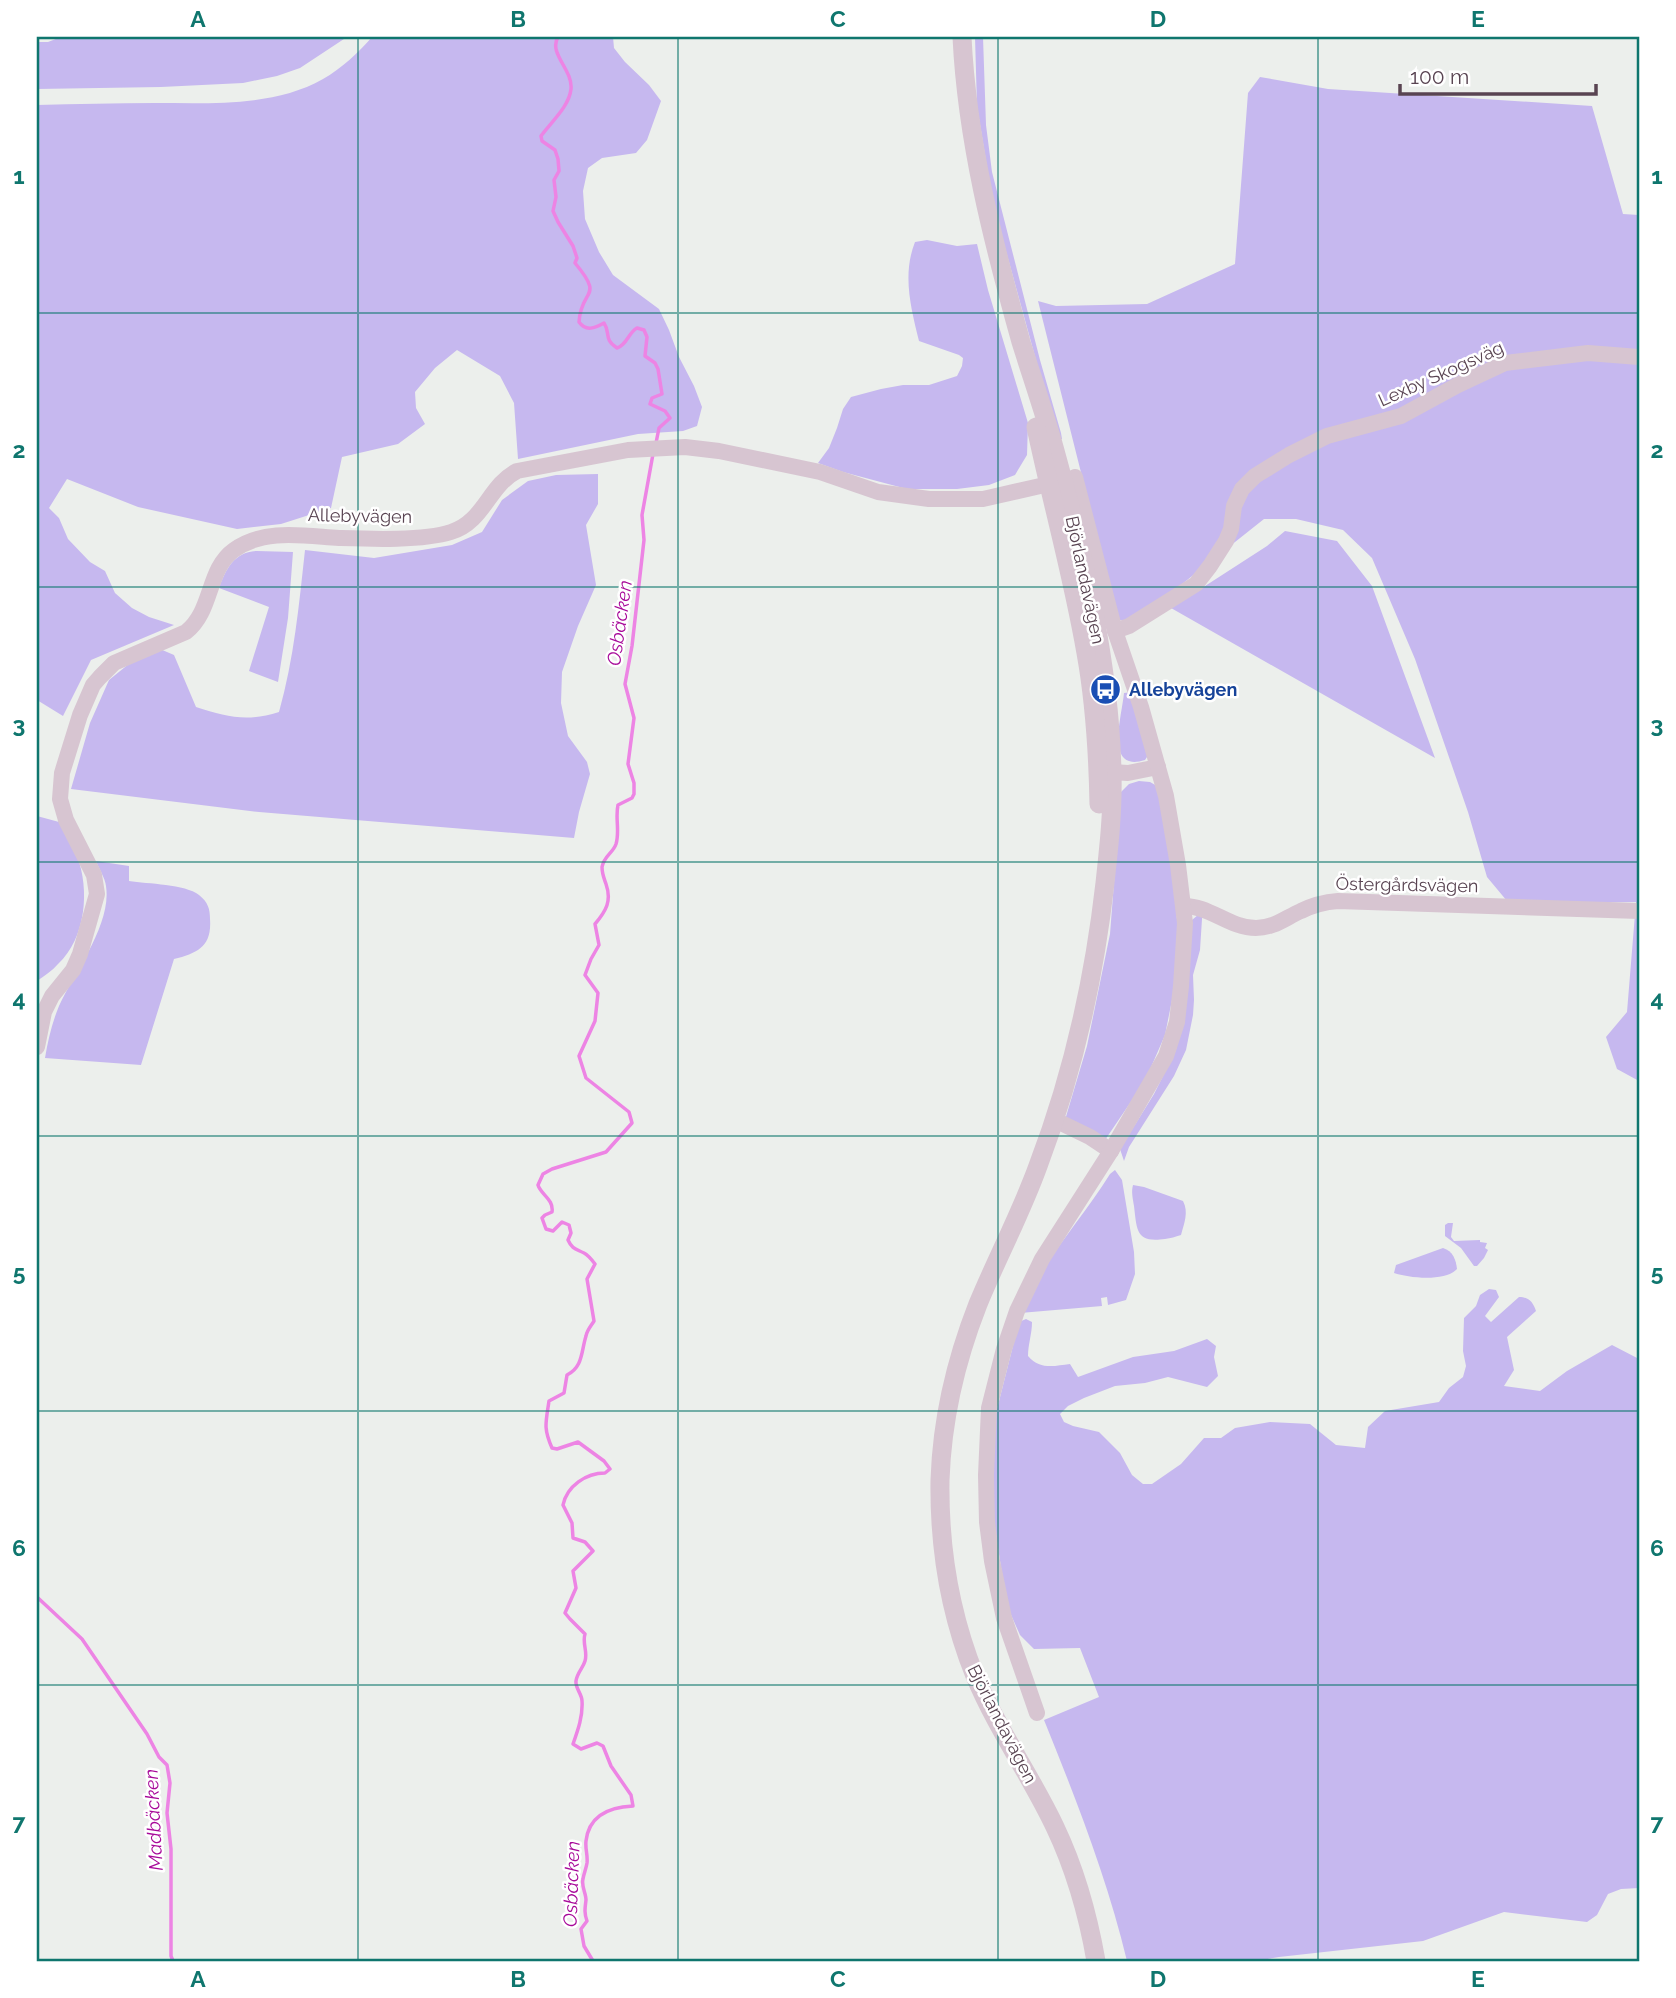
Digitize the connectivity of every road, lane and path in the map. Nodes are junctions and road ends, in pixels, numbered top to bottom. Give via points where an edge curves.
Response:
1 (962, 37) edge
2 (1639, 357) edge
3 (1062, 480) junction
4 (1115, 631) junction
5 (1158, 767) junction
6 (1105, 773) junction
7 (1183, 906) junction
8 (1639, 911) edge
9 (37, 1047) edge
10 (1055, 1121) junction
11 (1111, 1151) junction
12 (1037, 1713) dead end
13 (1096, 1961) edge

1 - 3 street, Björlandavägen via 978,169
2 - 4 street, Lexby Skogsväg via 1588,353 1505,363 1401,416 1327,436 1289,455 1242,489 1226,541 1196,584
3 - 4 street, Björlandavägen via 1094,549
3 - 6 street, Björlandavägen via 1106,690
3 - 9 street, Allebyvägen via 983,499 929,499 878,492 820,472 697,447 646,448 517,471 503,481 473,520 447,533 372,538 280,535 241,546 225,558 193,626 124,657 107,669 87,698 66,757 60,799 94,875 96,904 73,970 47,1003
4 - 5 street
5 - 6 street
5 - 7 street, Björlandavägen via 1174,832
6 - 10 street, Björlandavägen via 1112,819 1102,907 1083,1018
7 - 8 street, Östergårdsvägen via 1255,928 1338,901
7 - 11 street, Björlandavägen via 1181,986 1173,1035 1158,1071
10 - 11 street
10 - 13 street, Björlandavägen via 960,1355 942,1446 941,1520 960,1633 994,1717 1063,1846 1086,1913
11 - 12 street, Björlandavägen via 1028,1288 1004,1349 989,1408 985,1475 992,1561 1004,1618

